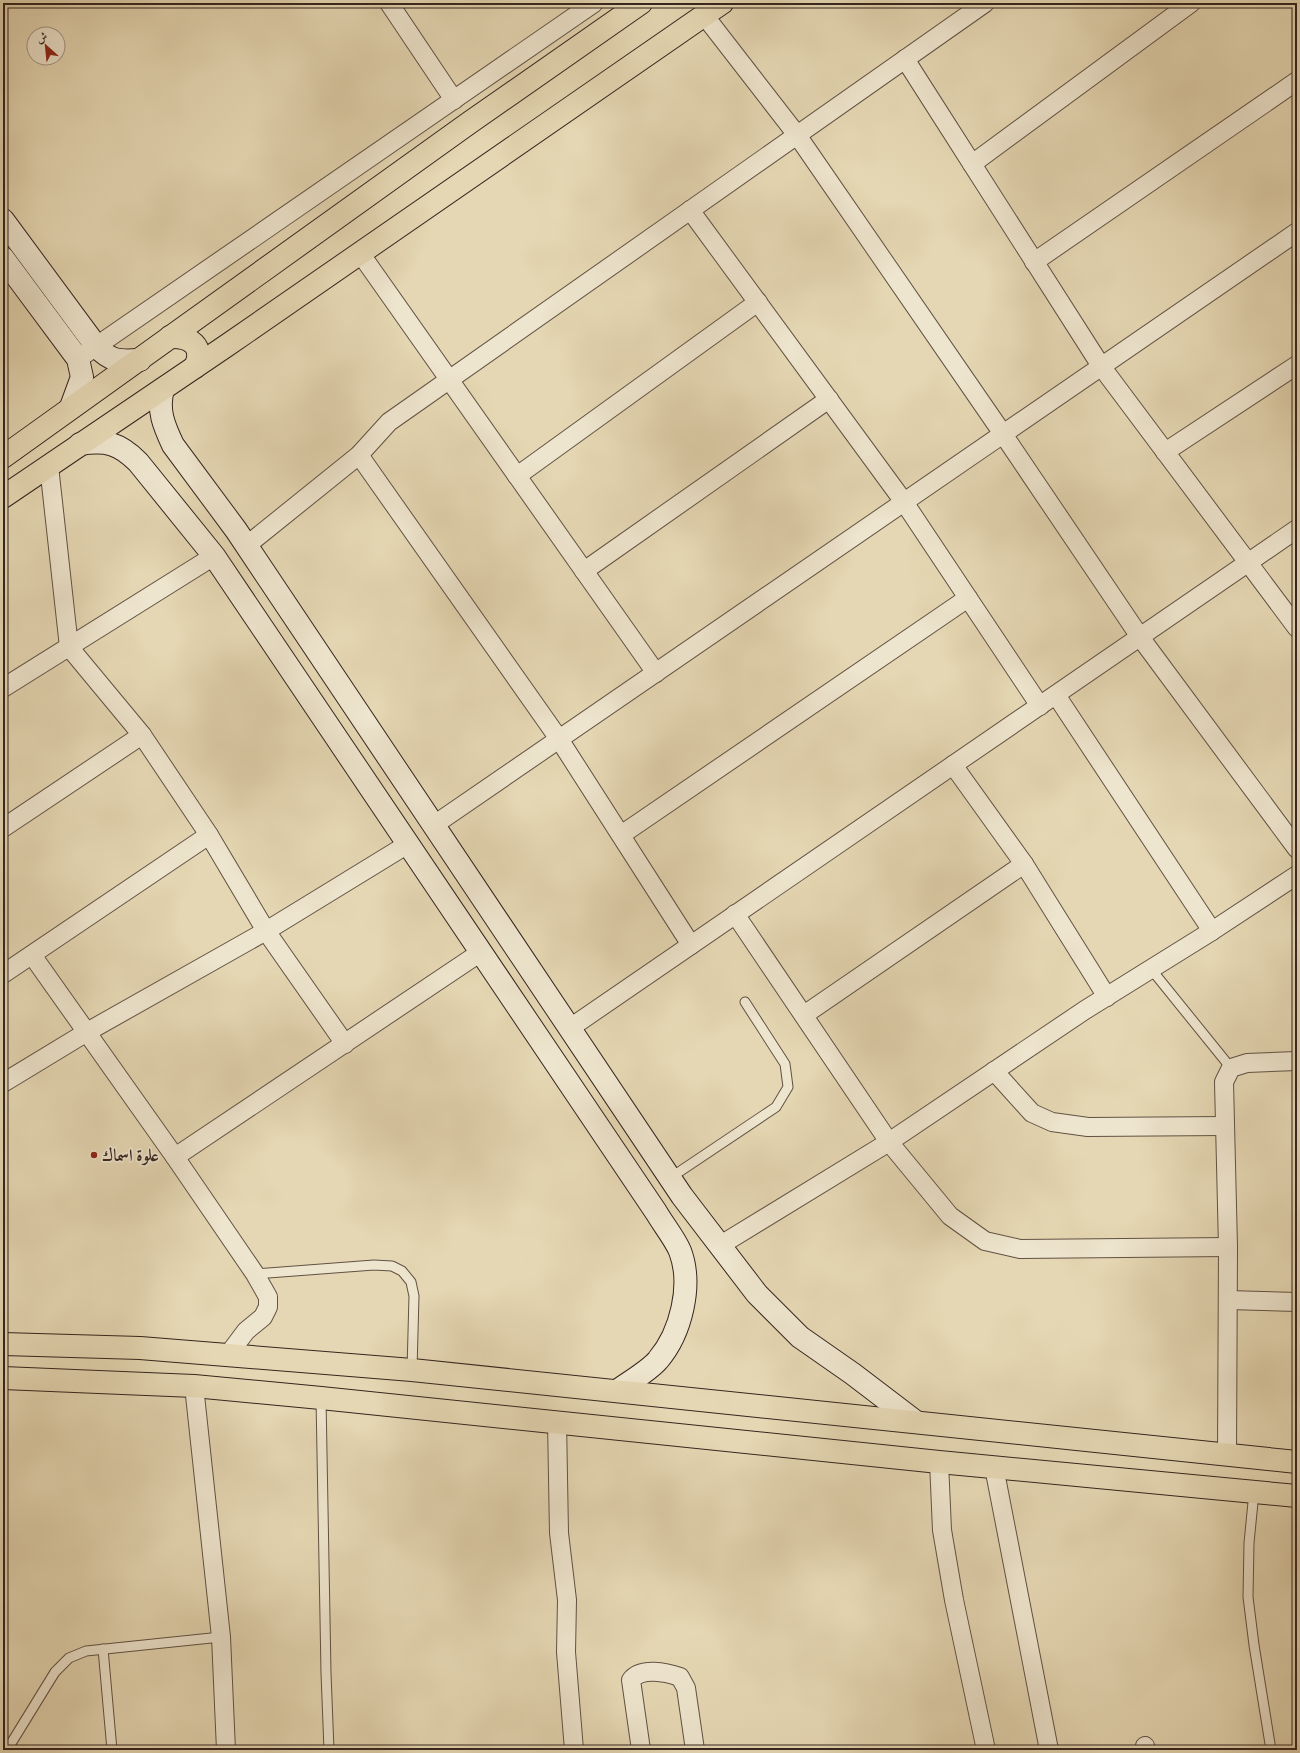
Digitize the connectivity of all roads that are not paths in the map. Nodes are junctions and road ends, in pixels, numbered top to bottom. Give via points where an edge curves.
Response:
1 (389, 3) edge
2 (594, 3) edge
3 (641, 3) edge
4 (722, 3) edge
5 (985, 3) edge
6 (1191, 3) edge
7 (704, 15) junction
8 (905, 59) junction
9 (1297, 81) edge
10 (454, 100) junction
11 (798, 135) junction
12 (972, 164) junction
13 (690, 210) junction
14 (3, 220) edge
15 (1297, 232) edge
16 (360, 253) junction
17 (3, 258) edge
18 (1034, 262) junction
19 (758, 302) junction
20 (170, 337) junction
21 (96, 346) junction
22 (78, 359) junction
23 (140, 360) junction
24 (1297, 365) edge
25 (1102, 366) junction
26 (195, 367) junction
27 (449, 379) junction
28 (163, 389) junction
29 (829, 399) junction
30 (71, 407) junction
31 (1004, 434) junction
32 (80, 444) junction
33 (11, 451) edge
34 (1165, 452) junction
35 (359, 455) junction
36 (45, 469) junction
37 (517, 476) junction
38 (3, 497) edge
39 (904, 502) junction
40 (1297, 529) edge
41 (246, 546) junction
42 (214, 556) junction
43 (1248, 564) junction
44 (584, 571) junction
45 (968, 598) junction
46 (1297, 628) edge
47 (1140, 637) junction
48 (69, 648) junction
49 (656, 673) junction
50 (3, 688) edge
51 (1056, 695) junction
52 (1040, 706) junction
53 (142, 735) junction
54 (559, 739) junction
55 (953, 765) junction
56 (434, 825) junction
57 (3, 828) edge
58 (209, 835) junction
59 (621, 835) junction
60 (408, 844) junction
61 (1297, 849) edge
62 (1024, 864) junction
63 (1297, 875) edge
64 (476, 888) junction
65 (448, 904) junction
66 (735, 914) junction
67 (1212, 931) junction
68 (266, 932) junction
69 (691, 945) junction
70 (481, 952) junction
71 (32, 955) junction
72 (1151, 969) junction
73 (3, 974) edge
74 (1107, 997) junction
75 (745, 1002) dead end
76 (804, 1015) junction
77 (570, 1028) junction
78 (87, 1032) junction
79 (345, 1044) junction
80 (1297, 1061) edge
81 (1231, 1068) junction
82 (994, 1072) junction
83 (3, 1083) edge
84 (1225, 1126) junction
85 (888, 1142) junction
86 (175, 1157) junction
87 (676, 1187) junction
88 (656, 1212) junction
89 (719, 1246) junction
90 (1228, 1246) junction
91 (255, 1274) junction
92 (1228, 1300) junction
93 (1297, 1302) edge
94 (3, 1344) edge
95 (228, 1355) junction
96 (376, 1367) junction
97 (412, 1370) junction
98 (3, 1378) edge
99 (194, 1386) junction
100 (617, 1391) junction
101 (321, 1398) junction
102 (373, 1403) junction
103 (557, 1422) junction
104 (916, 1422) junction
105 (1190, 1451) junction
106 (1227, 1455) junction
107 (939, 1462) junction
108 (1297, 1462) edge
109 (994, 1467) junction
110 (1184, 1485) junction
111 (1254, 1492) junction
112 (1297, 1496) edge
113 (221, 1637) junction
114 (103, 1649) junction
115 (7, 1750) edge
116 (112, 1750) edge
117 (226, 1750) edge
118 (329, 1750) edge
119 (574, 1750) edge
120 (641, 1750) edge
121 (695, 1750) edge
122 (986, 1750) edge
123 (1049, 1750) edge
124 (1271, 1750) edge

1 - 10 street
2 - 10 street
3 - 20 main road
4 - 7 main road
5 - 8 street
6 - 12 street
7 - 11 street
7 - 16 main road
8 - 11 street
8 - 12 street
9 - 18 street
10 - 21 street
11 - 13 street
11 - 31 street
12 - 18 street
13 - 19 street
13 - 27 street
14 - 21 main road
15 - 25 street
16 - 26 main road
16 - 27 street
17 - 22 main road
18 - 25 street
19 - 29 street
19 - 37 street
20 - 23 main road
20 - 26 main road via 187,338 195,345 199,359
21 - 22 street
21 - 23 main road via 105,356 120,361
22 - 30 main road via 82,377
23 - 30 main road
24 - 34 street
25 - 31 street
25 - 34 street
26 - 28 main road
27 - 35 street via 389,422
27 - 37 street
28 - 32 main road
28 - 41 main road via 160,399 161,414 173,445
29 - 39 street
29 - 44 street
30 - 33 main road
31 - 39 street
31 - 47 street
32 - 36 main road
32 - 42 main road via 97,441 126,450
33 - 36 main road via 18,466 29,475
34 - 43 street
35 - 41 street
35 - 54 street
36 - 38 main road
36 - 48 street
37 - 44 street
39 - 45 street
39 - 49 street
40 - 43 street
41 - 56 main road
42 - 48 street
42 - 60 main road
43 - 46 street
43 - 47 street
44 - 49 street
45 - 52 street
45 - 59 street
47 - 51 street
47 - 61 street
48 - 50 street
48 - 53 street
49 - 54 street
51 - 52 street
51 - 67 street
52 - 55 street
53 - 57 street
53 - 58 street
54 - 56 street
54 - 59 street
55 - 62 street
55 - 66 street
56 - 64 main road
58 - 68 street
58 - 71 street
59 - 69 street
60 - 65 main road
60 - 68 street
62 - 74 street
62 - 76 street
63 - 67 street
64 - 65 main road
64 - 77 main road
65 - 70 main road
66 - 69 street
66 - 76 street
67 - 72 street
68 - 78 street
68 - 79 street
69 - 77 street
70 - 79 street
70 - 88 main road
71 - 73 street
71 - 78 street
72 - 74 street
72 - 81 lane
74 - 82 street
75 - 87 lane via 786,1064 788,1087 776,1107
76 - 85 street
77 - 87 main road
78 - 83 street
78 - 86 street
79 - 86 street
80 - 81 street via 1247,1062
81 - 84 street via 1224,1082
82 - 84 street via 1032,1113 1052,1122 1088,1127
82 - 85 street
84 - 90 street
85 - 89 street
85 - 90 street via 950,1216 985,1241 1020,1249
86 - 91 street
87 - 88 main road
87 - 89 main road
88 - 100 main road via 680,1251 685,1280 683,1309 674,1336 658,1361
89 - 104 main road via 757,1294 800,1337
90 - 92 street
91 - 95 street via 268,1297 268,1308 263,1317 246,1331
91 - 97 lane via 374,1265 392,1266 402,1271 411,1282 414,1296
92 - 93 street
92 - 106 street
94 - 95 main road via 140,1348
95 - 96 main road
96 - 97 main road
96 - 102 main road
97 - 100 main road
98 - 99 main road
99 - 101 main road
99 - 113 street
100 - 104 main road
101 - 102 main road
101 - 118 lane
102 - 103 main road
103 - 107 main road
103 - 119 street via 559,1533 567,1600 566,1652
104 - 105 main road
105 - 106 main road
105 - 110 main road
106 - 108 main road
107 - 109 main road
107 - 122 street via 942,1530
109 - 110 main road
109 - 123 street
110 - 111 main road
111 - 112 main road
111 - 124 lane via 1249,1543 1248,1597
113 - 114 lane
113 - 117 street
114 - 115 lane via 86,1651 69,1658 55,1672
114 - 116 lane
120 - 121 street via 631,1680 641,1673 669,1673 680,1676 686,1688

